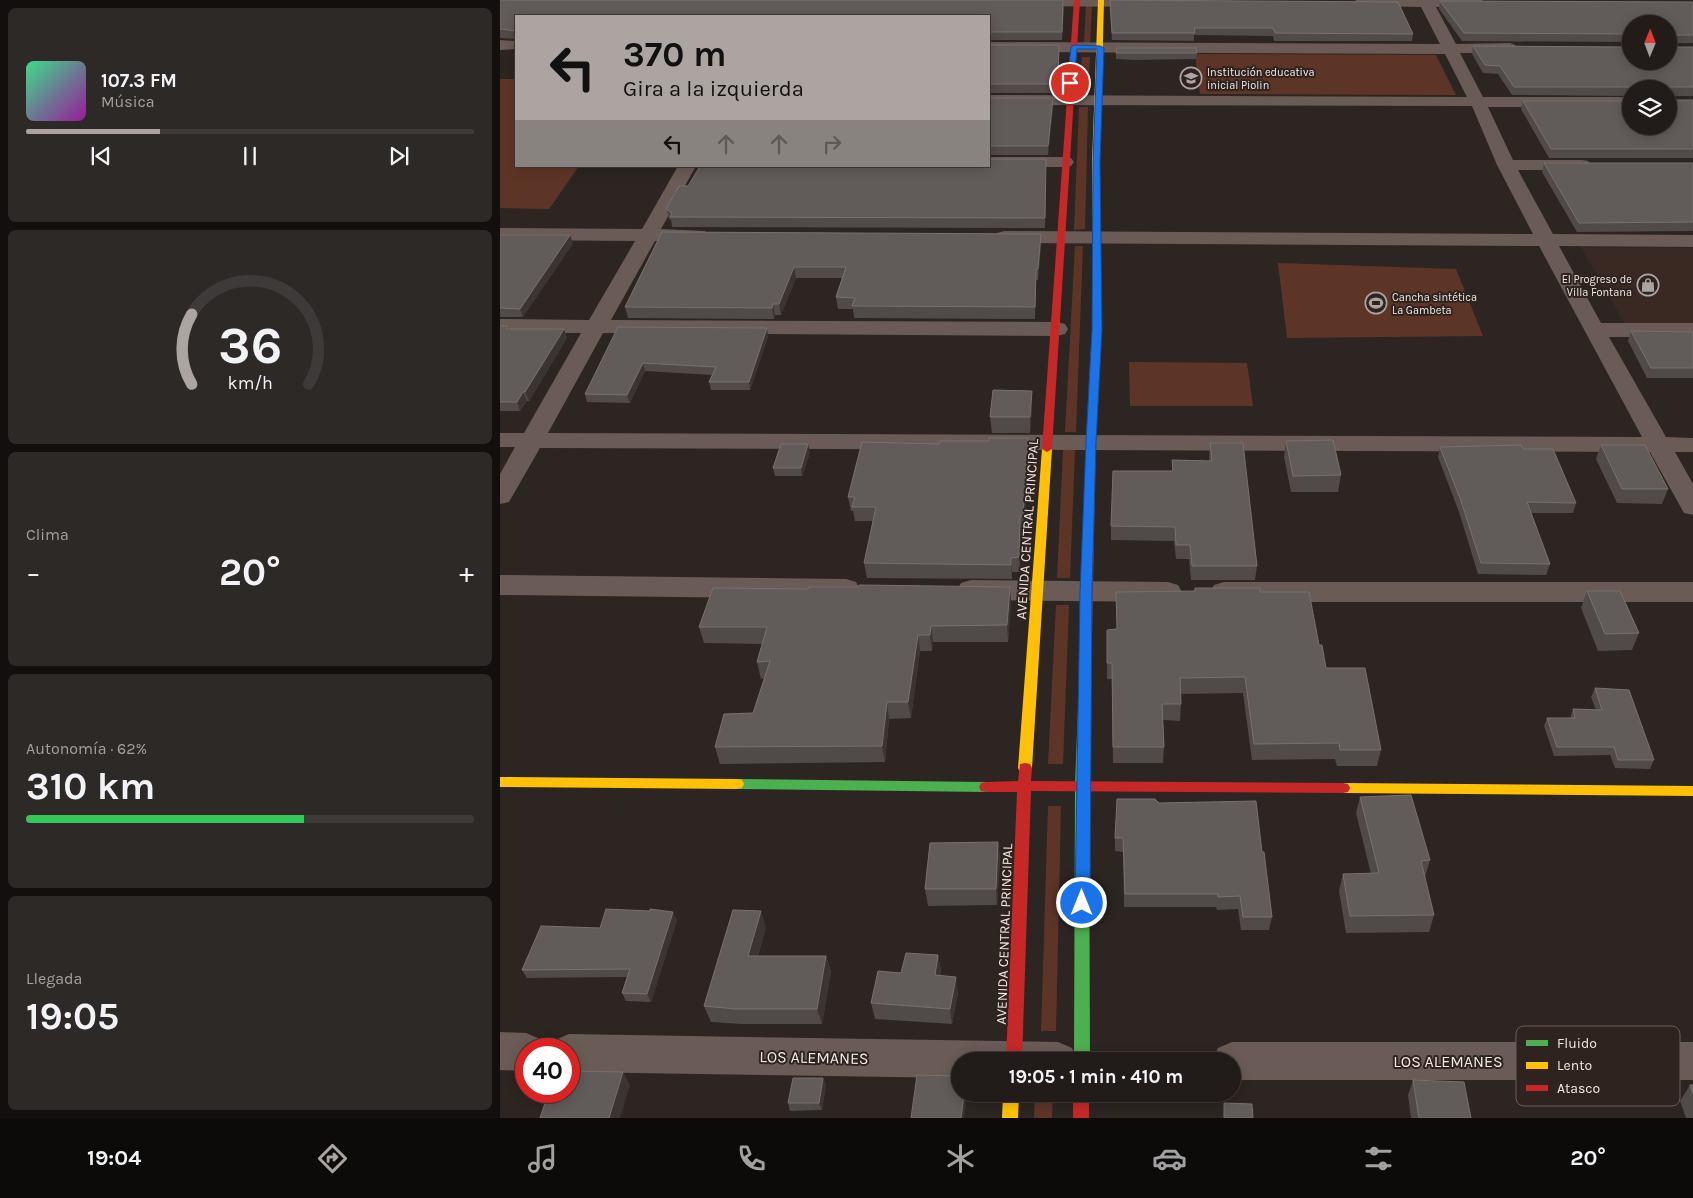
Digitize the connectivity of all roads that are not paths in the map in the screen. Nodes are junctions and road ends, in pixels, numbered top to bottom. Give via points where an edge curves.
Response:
1 (1077, 1) edge
2 (1426, 1) edge
3 (1008, 2) edge
4 (1100, 2) edge
5 (1347, 2) edge
6 (1160, 3) edge
7 (1496, 3) edge
8 (500, 45) edge
9 (515, 45) edge
10 (990, 47) edge
11 (1074, 47) junction
12 (1100, 48) junction
13 (1527, 48) edge
14 (1452, 49) junction
15 (990, 100) edge
16 (1069, 101) junction
17 (1098, 102) junction
18 (1478, 102) junction
19 (1622, 102) edge
20 (990, 162) edge
21 (1065, 162) junction
22 (1506, 165) junction
23 (1594, 165) edge
24 (686, 167) edge
25 (500, 234) edge
26 (648, 235) junction
27 (717, 235) edge
28 (983, 237) edge
29 (1062, 237) junction
30 (1097, 239) junction
31 (1546, 240) junction
32 (1693, 241) edge
33 (500, 326) edge
34 (596, 327) junction
35 (1057, 329) junction
36 (1594, 330) junction
37 (1693, 330) edge
38 (500, 440) edge
39 (531, 440) junction
40 (1049, 442) junction
41 (1091, 442) junction
42 (1659, 445) junction
43 (1693, 445) edge
44 (500, 496) edge
45 (1693, 507) edge
46 (500, 585) edge
47 (868, 589) edge
48 (947, 590) edge
49 (1036, 591) junction
50 (1086, 592) junction
51 (1693, 592) edge
52 (500, 782) edge
53 (1082, 785) junction
54 (1024, 787) junction
55 (1693, 791) edge
56 (500, 1052) edge
57 (515, 1052) edge
58 (1014, 1052) edge
59 (1082, 1052) edge
60 (580, 1053) edge
61 (951, 1060) edge
62 (1241, 1061) edge
63 (1516, 1061) edge
64 (1680, 1061) edge
65 (1693, 1061) edge
66 (1011, 1102) edge
67 (1081, 1102) edge
68 (1010, 1118) edge
69 (1081, 1118) edge

1 - 3 street
1 - 4 street
1 - 11 street, AVENIDA CENTRAL PRINCIPAL
2 - 5 street
2 - 7 street
2 - 14 street
4 - 6 street
4 - 12 street
8 - 9 street
10 - 11 street
11 - 12 street
11 - 16 street, AVENIDA CENTRAL PRINCIPAL
12 - 14 street
12 - 17 street
13 - 14 street
14 - 18 street
15 - 16 street
16 - 17 street
16 - 21 street, AVENIDA CENTRAL PRINCIPAL
17 - 18 street
17 - 30 street
18 - 19 street
18 - 22 street
20 - 21 street
21 - 29 street, AVENIDA CENTRAL PRINCIPAL
22 - 23 street
22 - 31 street
24 - 26 street
25 - 26 street
26 - 27 street
26 - 34 street
28 - 29 street
29 - 30 street
29 - 35 street, AVENIDA CENTRAL PRINCIPAL
30 - 31 street
30 - 41 street via 1097,330
31 - 32 street
31 - 36 street
33 - 34 street
34 - 35 street
34 - 39 street
35 - 40 street, AVENIDA CENTRAL PRINCIPAL
36 - 37 street
36 - 42 street
38 - 39 street
39 - 40 street
39 - 44 street
40 - 41 street
40 - 49 street, AVENIDA CENTRAL PRINCIPAL
41 - 42 street
41 - 50 street
42 - 43 street
42 - 45 street
46 - 47 street
48 - 49 street
49 - 50 street
49 - 54 street, AVENIDA CENTRAL PRINCIPAL
50 - 51 street
50 - 53 street
52 - 54 street
53 - 54 street
53 - 55 street
53 - 59 street
54 - 58 street, AVENIDA CENTRAL PRINCIPAL
56 - 57 street
60 - 61 street, LOS ALEMANES
62 - 63 street, LOS ALEMANES
64 - 65 street, LOS ALEMANES
66 - 68 street
67 - 69 street

